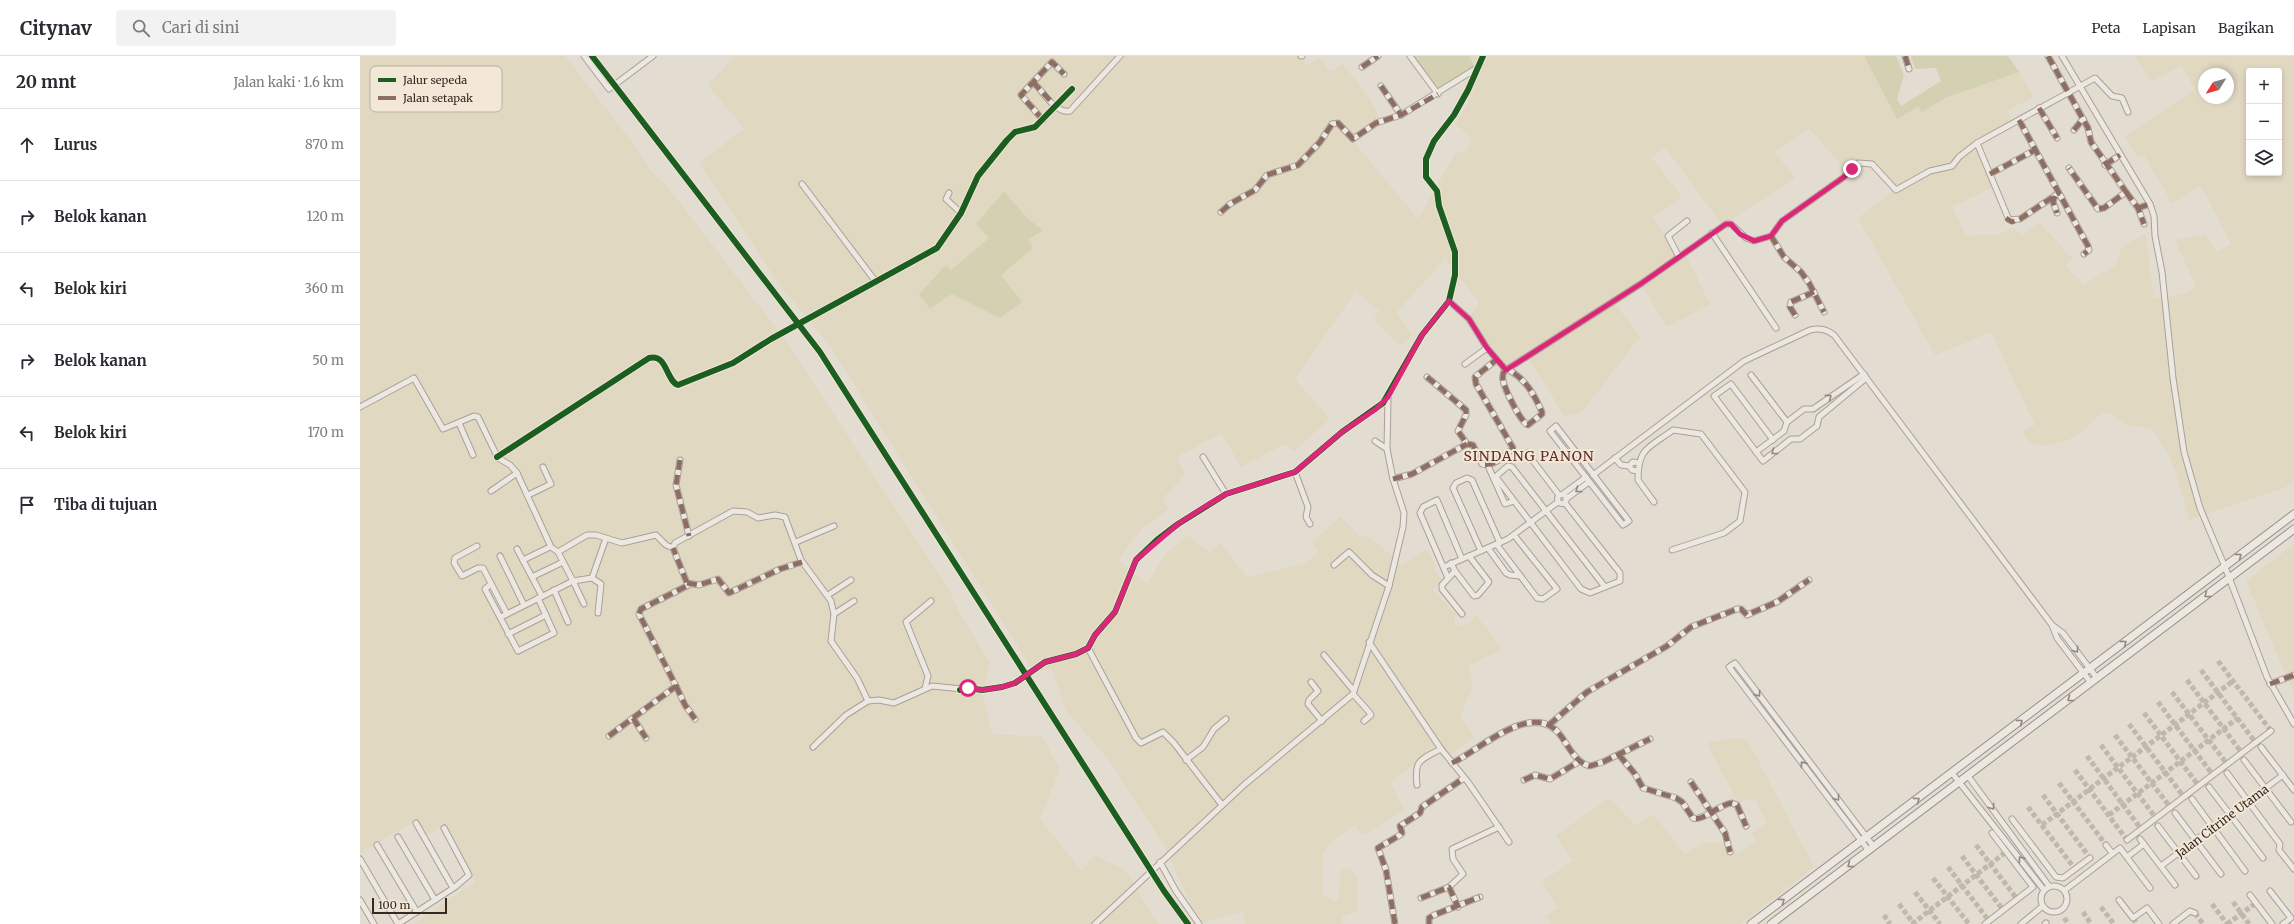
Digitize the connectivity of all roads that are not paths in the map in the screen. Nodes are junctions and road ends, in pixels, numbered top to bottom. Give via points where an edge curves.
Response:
1 (584, 56) edge
2 (592, 56) edge
3 (653, 56) edge
4 (1120, 56) edge
5 (1378, 56) edge
6 (1410, 56) edge
7 (1482, 56) edge
8 (1905, 56) edge
9 (2048, 56) edge
10 (2062, 56) edge
11 (1362, 67) dead end
12 (1478, 67) junction
13 (1909, 69) dead end
14 (1064, 74) dead end
15 (1033, 82) junction
16 (615, 85) junction
17 (1381, 86) dead end
18 (2079, 87) junction
19 (1072, 89) dead end
20 (2070, 92) junction
21 (1438, 94) junction
22 (1056, 107) junction
23 (2039, 108) junction
24 (2128, 112) dead end
25 (1401, 115) junction
26 (2083, 119) junction
27 (1043, 120) junction
28 (2019, 120) junction
29 (2074, 130) dead end
30 (2057, 138) dead end
31 (1977, 143) junction
32 (2035, 150) junction
33 (2120, 155) junction
34 (2106, 164) junction
35 (2069, 168) dead end
36 (1990, 174) junction
37 (802, 184) dead end
38 (2126, 192) junction
39 (949, 193) dead end
40 (2057, 195) junction
41 (2148, 205) junction
42 (2139, 208) junction
43 (1221, 212) dead end
44 (961, 213) junction
45 (2057, 213) dead end
46 (1687, 221) dead end
47 (2144, 224) dead end
48 (1712, 233) junction
49 (1771, 236) junction
50 (2084, 254) dead end
51 (1679, 257) junction
52 (876, 282) junction
53 (1814, 292) junction
54 (1449, 301) junction
55 (1824, 312) dead end
56 (1796, 315) dead end
57 (799, 323) junction
58 (1776, 328) dead end
59 (1487, 348) junction
60 (1496, 360) junction
61 (1465, 364) dead end
62 (1506, 370) junction
63 (1751, 375) dead end
64 (1865, 376) junction
65 (1427, 377) dead end
66 (1842, 393) junction
67 (1388, 397) junction
68 (360, 407) edge
69 (1813, 409) junction
70 (1819, 417) junction
71 (1787, 422) junction
72 (459, 423) junction
73 (1784, 431) junction
74 (1791, 439) junction
75 (1773, 440) junction
76 (1375, 441) dead end
77 (1467, 444) junction
78 (1387, 449) junction
79 (1574, 449) junction
80 (1756, 452) junction
81 (1527, 453) dead end
82 (1568, 454) junction
83 (473, 455) dead end
84 (497, 457) junction
85 (1203, 457) dead end
86 (1616, 458) junction
87 (680, 460) dead end
88 (1639, 463) junction
89 (1629, 466) junction
90 (543, 467) dead end
91 (1489, 468) dead end
92 (1638, 471) junction
93 (1295, 472) junction
94 (517, 473) junction
95 (1593, 475) junction
96 (1495, 478) junction
97 (1393, 479) junction
98 (1588, 480) junction
99 (491, 491) dead end
100 (1226, 494) junction
101 (528, 495) junction
102 (1563, 498) junction
103 (1514, 502) junction
104 (1654, 502) dead end
105 (1546, 511) junction
106 (2294, 514) edge
107 (1530, 522) junction
108 (1310, 524) dead end
109 (834, 526) dead end
110 (2294, 529) edge
111 (1514, 534) junction
112 (689, 536) junction
113 (605, 541) dead end
114 (796, 542) junction
115 (1498, 544) junction
116 (477, 546) dead end
117 (548, 548) dead end
118 (673, 548) junction
119 (1488, 548) junction
120 (517, 549) dead end
121 (1672, 550) dead end
122 (1480, 551) junction
123 (558, 552) junction
124 (500, 556) dead end
125 (1469, 556) junction
126 (1462, 559) junction
127 (523, 560) junction
128 (563, 562) junction
129 (802, 562) junction
130 (1451, 563) junction
131 (1334, 565) dead end
132 (1444, 567) junction
133 (2225, 567) junction
134 (1455, 571) junction
135 (1520, 576) junction
136 (532, 578) junction
137 (592, 578) junction
138 (1448, 578) junction
139 (2228, 578) junction
140 (851, 580) dead end
141 (1809, 580) dead end
142 (573, 581) junction
143 (687, 583) junction
144 (491, 584) junction
145 (1389, 586) junction
146 (1605, 587) junction
147 (554, 590) junction
148 (828, 596) junction
149 (540, 597) junction
150 (931, 601) dead end
151 (854, 602) dead end
152 (584, 604) dead end
153 (524, 605) junction
154 (598, 613) dead end
155 (507, 614) junction
156 (834, 614) junction
157 (1462, 614) dead end
158 (546, 616) junction
159 (501, 617) junction
160 (568, 622) dead end
161 (2052, 624) junction
162 (2139, 632) junction
163 (508, 634) junction
164 (2146, 641) junction
165 (1369, 642) junction
166 (1088, 648) junction
167 (1324, 655) dead end
168 (2090, 669) junction
169 (2084, 674) junction
170 (1026, 675) junction
171 (2294, 675) edge
172 (2097, 678) junction
173 (1311, 682) dead end
174 (2090, 683) junction
175 (2270, 684) junction
176 (676, 686) junction
177 (925, 688) junction
178 (1354, 692) junction
179 (868, 701) junction
180 (633, 718) junction
181 (695, 719) dead end
182 (1226, 719) dead end
183 (1322, 721) junction
184 (1364, 721) dead end
185 (2294, 724) edge
186 (1549, 725) junction
187 (2271, 731) dead end
188 (2007, 732) junction
189 (609, 736) dead end
190 (646, 738) dead end
191 (1650, 739) dead end
192 (2014, 741) junction
193 (813, 747) dead end
194 (2261, 747) tunnel mouth
195 (1441, 749) junction
196 (1619, 755) junction
197 (1186, 760) junction
198 (2244, 760) tunnel mouth
199 (1580, 761) junction
200 (1452, 763) junction
201 (1952, 773) junction
202 (2227, 773) dead end
203 (2283, 775) junction
204 (1968, 776) junction
205 (1464, 778) junction
206 (1524, 780) dead end
207 (1691, 782) dead end
208 (1959, 783) junction
209 (1417, 785) dead end
210 (2209, 786) dead end
211 (2265, 788) junction
212 (2294, 790) edge
213 (2192, 799) dead end
214 (2248, 801) junction
215 (1222, 805) junction
216 (1712, 811) junction
217 (2175, 812) tunnel mouth
218 (2230, 814) junction
219 (2012, 819) dead end
220 (2000, 821) junction
221 (2291, 822) dead end
222 (416, 823) dead end
223 (1995, 825) junction
224 (1746, 826) dead end
225 (2158, 826) dead end
226 (1499, 827) junction
227 (2213, 827) junction
228 (444, 828) dead end
229 (1992, 833) dead end
230 (398, 837) dead end
231 (1864, 839) junction
232 (2140, 839) dead end
233 (2127, 840) dead end
234 (2196, 840) junction
235 (1509, 842) dead end
236 (2144, 844) junction
237 (2106, 845) tunnel mouth
238 (377, 846) dead end
239 (1871, 849) junction
240 (1730, 852) dead end
241 (2112, 853) junction
242 (2178, 853) junction
243 (2127, 857) junction
244 (2090, 858) dead end
245 (2263, 858) dead end
246 (360, 859) edge
247 (1160, 862) junction
248 (2161, 866) junction
249 (2294, 869) edge
250 (1150, 871) junction
251 (2245, 871) dead end
252 (2221, 874) dead end
253 (2196, 876) dead end
254 (2175, 885) dead end
255 (2049, 886) junction
256 (1449, 887) junction
257 (452, 888) junction
258 (2150, 888) dead end
259 (2044, 890) junction
260 (2064, 890) junction
261 (2270, 891) dead end
262 (2250, 895) dead end
263 (1480, 897) dead end
264 (1420, 898) dead end
265 (360, 900) edge
266 (435, 900) junction
267 (2119, 900) dead end
268 (1458, 906) junction
269 (2044, 906) junction
270 (417, 912) junction
271 (2195, 913) dead end
272 (2293, 922) edge
273 (374, 924) edge
274 (398, 924) edge
275 (1095, 924) edge
276 (1188, 924) edge
277 (1199, 924) edge
278 (1395, 924) edge
279 (1429, 924) edge
280 (1751, 924) edge
281 (1771, 924) edge
282 (1985, 924) edge
283 (2020, 924) edge
284 (2159, 924) edge
285 (2173, 924) edge
286 (2272, 924) edge
287 (2283, 924) edge

1 - 16 street via 609,89
2 - 16 street
3 - 16 street
4 - 22 street via 1073,108 1065,112
5 - 11 street
6 - 21 street
7 - 12 street
8 - 13 street
9 - 20 street
10 - 18 street
12 - 21 street
12 - 54 street via 1454,115 1429,150 1425,173 1437,191 1444,223 1455,252 1455,275
14 - 15 street via 1052,62
15 - 22 street
15 - 27 street via 1021,95
16 - 57 street
17 - 25 street
18 - 20 street
18 - 24 street via 2097,78 2112,96 2122,98
18 - 33 street
19 - 22 street
20 - 23 street
20 - 26 street
21 - 25 street
22 - 27 street
23 - 28 street
23 - 30 street
25 - 43 street via 1376,123 1354,139 1338,123 1332,124 1298,166 1267,175 1255,190
26 - 29 street
26 - 34 street via 2089,130 2091,142
27 - 44 street via 1033,128 1023,128 1015,132 1007,140 978,176
28 - 31 street
28 - 32 street
31 - 36 street
31 - 49 street via 1952,166 1930,171 1896,190 1872,164 1858,163 1844,177 1782,221
32 - 36 street
32 - 40 street
33 - 34 street
33 - 41 street
34 - 38 street
35 - 38 street via 2098,209 2104,208
36 - 40 street via 2006,218 2012,222
37 - 52 street
38 - 42 street
39 - 44 street via 946,199
40 - 45 street via 2053,202
40 - 50 street via 2090,249
41 - 42 street
41 - 133 street via 2154,216 2184,452 2200,508
42 - 47 street
44 - 52 street via 937,248
46 - 51 street via 1668,236
48 - 49 street via 1729,223 1746,238 1754,241
48 - 51 street
48 - 58 street
49 - 53 street via 1784,257 1801,272
51 - 62 street
52 - 57 street
53 - 55 street
53 - 56 street via 1791,302 1790,307
54 - 59 street via 1469,319
54 - 67 street via 1422,335
57 - 84 street via 733,362 678,385 674,383 661,361 649,358
57 - 170 street
59 - 60 street
59 - 61 street
60 - 62 street
60 - 77 street via 1475,377 1476,384 1513,448 1495,462 1483,466 1473,445
62 - 62 street via 1502,379 1518,415 1524,424 1528,424 1542,412 1525,383 1517,374
63 - 71 street
64 - 66 street
64 - 86 street via 1834,335 1819,328 1810,330 1744,361
64 - 161 street
65 - 77 street via 1466,410 1466,415 1457,428
69 -> 66 street via 1836,392
66 - 70 street via 1842,400
67 - 78 street
67 - 93 street via 1376,409 1323,446
68 - 72 street via 414,378 443,428
69 - 70 street
69 - 71 street via 1804,409
70 - 74 street via 1817,426 1800,439
71 - 73 street
72 - 83 street
72 - 84 street via 474,416 478,417
73 - 74 street
73 - 75 street
74 -> 80 street via 1763,461
75 - 80 street
75 - 80 street via 1731,384 1714,396
76 - 78 street
77 - 97 street via 1412,474
78 - 97 street
79 - 82 street
79 - 82 street via 1556,426 1550,431
79 - 95 street
81 - 102 street
82 - 98 street
84 - 94 street
85 - 100 street
86 - 89 street via 1621,465
86 - 95 street
87 - 112 street via 676,485
88 - 89 street via 1633,462
88 - 92 street
88 - 121 street via 1642,453 1673,430 1701,434 1745,492 1740,521 1724,533
89 - 92 street via 1632,470
90 - 101 street via 551,484
91 - 96 street
92 - 104 street via 1638,480
93 - 100 street
93 - 108 street via 1308,507 1306,516
94 - 99 street
94 - 101 street
95 - 98 street via 1629,521 1623,525
96 - 103 street
96 - 103 street via 1505,504
96 - 105 street via 1508,466 1512,467
97 - 145 street via 1404,513
98 - 102 street
100 - 166 street via 1178,524 1136,560 1115,612 1095,635
101 - 123 street via 551,547
102 - 105 street
102 - 146 street via 1620,573 1620,581
103 - 107 street
105 - 107 street
105 - 146 street
133 -> 106 street
107 - 111 street
107 - 146 street via 1581,589 1590,592
109 - 114 street
110 - 139 street
111 - 115 street
111 - 135 street via 1557,589 1540,600
112 - 114 street via 738,510 758,518 775,515 785,517
112 - 118 street
113 - 137 street
114 - 129 street
115 - 119 street
115 - 122 street via 1472,480 1467,478 1456,483 1454,488
115 - 135 street
116 - 144 street via 455,558 454,563 463,578 481,567
117 - 127 street
118 - 123 street via 656,535 622,544 596,534 587,535
118 - 143 street
119 - 122 street
119 - 135 street via 1506,572
120 - 127 street
122 - 125 street
123 - 128 street
124 - 153 street
125 - 126 street
125 - 134 street via 1489,582 1478,595 1474,596
126 - 130 street
126 - 132 street via 1437,500 1423,507 1420,513
127 - 136 street
128 - 136 street
128 - 142 street
129 - 143 street via 780,569 729,593 718,579 699,585
129 - 148 street
130 - 132 street
130 - 134 street
131 - 145 street via 1349,552 1372,575
132 - 138 street
133 - 139 street
133 - 162 street
134 - 138 street
136 - 149 street
137 - 142 street
137 - 154 street via 601,584
138 - 157 street via 1442,588
139 -> 164 street
139 - 175 street
140 - 148 street
141 - 186 street via 1777,602 1747,615 1737,609 1691,627 1667,646 1587,692
142 - 147 street
142 - 152 street
143 - 176 street via 684,589 640,611
144 - 155 street
144 - 159 street via 485,589
145 - 165 street
147 - 149 street
147 - 160 street
148 - 156 street
149 - 153 street
149 - 158 street
150 - 177 street via 906,622 928,676
151 - 156 street
153 - 155 street
155 - 159 street
156 - 179 street via 831,641 857,678
158 - 163 street
158 - 163 street via 553,634 520,651
159 - 163 street
161 -> 168 street via 2063,633
161 - 169 street via 2057,638
162 - 164 street
168 -> 162 street
164 - 172 street
165 - 178 street
165 - 195 street
166 - 170 street via 1045,662
166 - 197 street via 1136,738 1141,743 1163,732
167 - 178 street
168 - 169 street
168 - 172 street
169 - 174 street
188 -> 169 street
170 - 177 street via 1015,683 982,690 937,686
170 - 250 street
171 - 175 street
172 - 174 street
173 - 183 street via 1318,691 1308,704
174 -> 192 street
175 - 185 street
176 - 180 street
176 - 181 street
177 - 179 street via 894,703
178 - 183 street
178 - 184 street via 1371,715
179 - 193 street via 846,716
180 - 189 street
180 - 190 street
182 - 197 street via 1214,729 1203,747
183 - 215 street
186 - 199 street via 1558,731
186 - 200 street via 1540,722 1526,723 1502,733
187 - 233 street
188 - 192 street
188 - 201 street
191 - 196 street
192 - 204 street
194 - 203 street
195 - 200 street
195 - 209 street via 1418,764 1415,769
196 - 199 street via 1596,765 1586,765
196 - 216 street via 1643,788 1676,798 1693,818 1700,819
197 - 215 street
198 - 211 street
199 - 206 street via 1550,779 1534,775
200 - 205 street
201 - 208 street
231 -> 201 street
202 - 214 street
203 - 211 street, Jalan Citrine Utama
203 - 212 street
204 - 208 street
204 -> 220 street
205 - 226 street
205 - 278 street via 1422,807 1420,814 1400,826 1400,835 1378,848 1386,870
207 - 216 street
208 - 223 street via 1990,823
208 - 239 street
210 - 218 street
211 - 214 street, Jalan Citrine Utama
211 - 221 street
213 - 227 street
214 - 218 street, Jalan Citrine Utama
214 - 249 street via 2280,844 2279,850
215 - 247 street
216 - 224 street via 1727,803 1734,803
216 - 240 street via 1725,833
217 - 234 street
218 - 227 street, Jalan Citrine Utama
218 - 245 street
219 - 244 street via 2056,877 2063,878
220 - 223 street
220 - 255 street
222 - 257 street
259 -> 223 street
225 - 242 street
226 - 235 street
226 - 256 street via 1452,849 1453,859 1463,874
227 - 234 street, Jalan Citrine Utama
227 - 251 street
228 - 257 street via 469,875
229 - 282 street via 2033,887
230 - 266 street
231 -> 231 street via 1730,667 1735,663
231 - 239 street
280 -> 231 street
232 - 236 street
234 - 242 street, Jalan Citrine Utama
234 - 252 street
236 - 243 street
236 - 248 street
237 - 241 street
238 - 270 street
239 -> 281 street
241 - 243 street via 2120,848
241 - 260 street
242 - 248 street, Jalan Citrine Utama
242 - 253 street
243 - 258 street
246 - 274 street
247 - 250 street
247 - 277 street
248 - 254 street
250 - 275 street
250 - 276 street
255 - 259 street
255 - 260 street via 2055,885
256 - 264 street
256 - 268 street
257 - 266 street
259 - 269 street
260 - 269 street via 2068,900 2062,909 2052,912
261 - 272 street
262 - 286 street
263 - 268 street
265 - 273 street
266 - 270 street
267 - 284 street via 2133,918 2147,908
268 - 279 street via 1430,917
269 - 283 street
270 - 274 street
271 - 285 street via 2190,911
272 - 287 street

